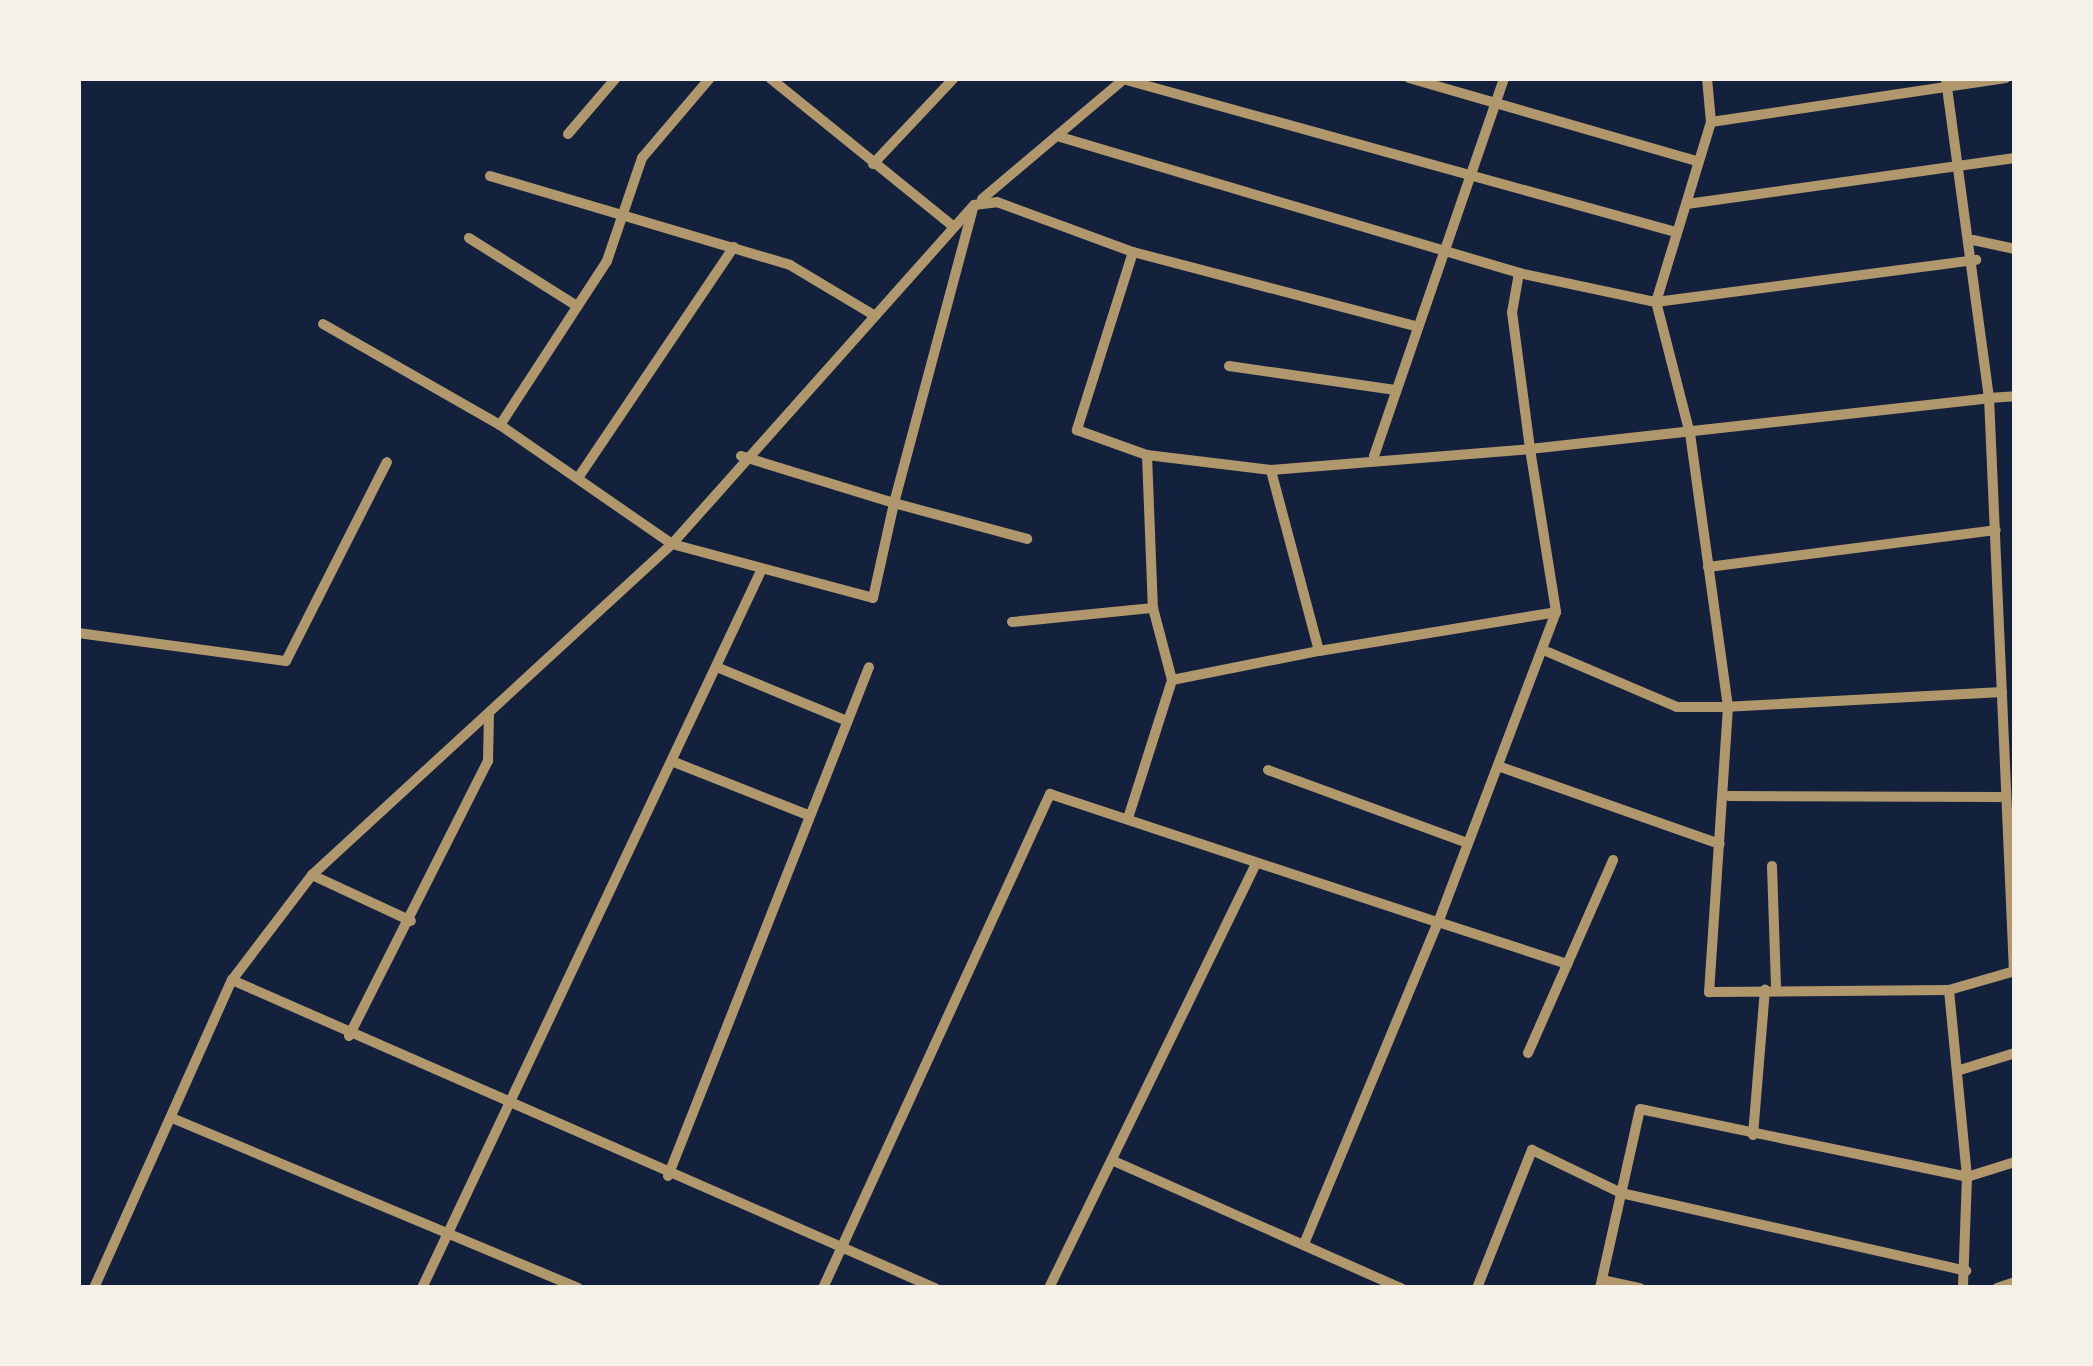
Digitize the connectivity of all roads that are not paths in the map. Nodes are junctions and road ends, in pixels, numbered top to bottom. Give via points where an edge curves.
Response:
1 (616, 78) edge
2 (710, 78) edge
3 (770, 78) edge
4 (954, 78) edge
5 (1408, 78) edge
6 (1504, 78) edge
7 (1707, 78) edge
8 (2006, 78) edge
9 (1122, 79) edge
10 (1946, 81) edge
11 (1497, 101) junction
12 (1711, 122) junction
13 (568, 134) dead end
14 (1057, 136) junction
15 (2015, 158) edge
16 (1697, 161) junction
17 (873, 164) junction
18 (1961, 168) junction
19 (1478, 172) junction
20 (490, 176) dead end
21 (978, 202) junction
22 (1687, 204) junction
23 (629, 216) junction
24 (952, 226) junction
25 (1676, 232) junction
26 (470, 238) dead end
27 (1973, 241) junction
28 (734, 247) junction
29 (2015, 249) edge
30 (1439, 250) junction
31 (1132, 251) junction
32 (1976, 260) junction
33 (1519, 273) junction
34 (1656, 302) junction
35 (578, 306) junction
36 (872, 314) junction
37 (323, 324) dead end
38 (1415, 326) junction
39 (1229, 366) dead end
40 (1395, 389) junction
41 (2015, 396) edge
42 (1989, 398) junction
43 (500, 425) junction
44 (1690, 434) junction
45 (1530, 449) junction
46 (1147, 455) junction
47 (741, 456) junction
48 (1374, 456) junction
49 (386, 462) dead end
50 (1271, 470) junction
51 (580, 475) junction
52 (895, 503) junction
53 (1996, 530) junction
54 (1027, 539) dead end
55 (672, 544) junction
56 (1708, 566) junction
57 (760, 572) junction
58 (1153, 608) junction
59 (1556, 612) junction
60 (1012, 622) dead end
61 (78, 633) edge
62 (1319, 651) junction
63 (1548, 652) junction
64 (869, 667) dead end
65 (719, 668) junction
66 (1172, 680) junction
67 (2002, 692) junction
68 (1728, 707) junction
69 (489, 714) junction
70 (847, 721) junction
71 (674, 762) junction
72 (1498, 766) junction
73 (1268, 770) dead end
74 (1730, 796) junction
75 (2000, 797) junction
76 (808, 814) junction
77 (1129, 815) junction
78 (1467, 843) junction
79 (1720, 844) junction
80 (1612, 860) dead end
81 (1256, 863) junction
82 (1772, 866) dead end
83 (312, 875) junction
84 (410, 921) junction
85 (1438, 922) junction
86 (1567, 964) junction
87 (2014, 972) edge
88 (232, 980) junction
89 (1771, 989) junction
90 (1948, 990) junction
91 (350, 1036) junction
92 (1528, 1053) dead end
93 (2015, 1053) edge
94 (1960, 1070) junction
95 (508, 1101) junction
96 (172, 1118) junction
97 (1753, 1135) junction
98 (1116, 1162) junction
99 (2015, 1162) edge
100 (668, 1176) junction
101 (1967, 1177) junction
102 (1621, 1193) junction
103 (448, 1228) junction
104 (1305, 1241) junction
105 (845, 1251) junction
106 (1966, 1271) junction
107 (2015, 1282) edge
108 (1601, 1284) edge
109 (94, 1288) edge
110 (422, 1288) edge
111 (578, 1288) edge
112 (823, 1288) edge
113 (935, 1288) edge
114 (1049, 1288) edge
115 (1401, 1288) edge
116 (1477, 1288) edge
117 (1640, 1288) edge
118 (1964, 1288) edge
119 (1997, 1288) edge

1 - 13 street
2 - 23 street via 642,158
3 - 17 street
4 - 17 street
5 - 11 street
6 - 11 street
7 - 12 street
8 - 10 street
9 - 14 street
9 - 19 street
10 - 12 street
10 - 18 street
11 - 16 street
11 - 19 street
12 - 16 street
14 - 21 street
14 - 30 street
15 - 18 street
16 - 22 street
17 - 24 street
18 - 22 street
18 - 27 street
19 - 25 street
19 - 30 street
20 - 23 street
21 - 24 street
21 - 31 street
21 - 52 street
22 - 25 street
23 - 28 street
23 - 35 street
24 - 36 street
25 - 34 street
26 - 35 street
27 - 29 street
27 - 32 street
28 - 36 street
28 - 51 street
30 - 33 street
30 - 38 street
31 - 38 street
31 - 46 street via 1074,418 1084,436
32 - 34 street
32 - 42 street
33 - 34 street
33 - 45 street via 1512,312
34 - 44 street
35 - 43 street
36 - 47 street
37 - 43 street
38 - 40 street
39 - 40 street
40 - 48 street
41 - 42 street
42 - 44 street
42 - 53 street
43 - 51 street
44 - 45 street
44 - 56 street
45 - 48 street
45 - 59 street
46 - 50 street
46 - 58 street
47 - 52 street
47 - 55 street
48 - 50 street
49 - 61 street via 286,661
50 - 62 street
51 - 55 street
52 - 54 street
52 - 57 street via 873,598
53 - 56 street
53 - 67 street
55 - 57 street
55 - 69 street
56 - 68 street
57 - 65 street
58 - 60 street
58 - 66 street
59 - 62 street
59 - 63 street
62 - 66 street
63 - 68 street via 1677,706
63 - 72 street
64 - 70 street
65 - 70 street
65 - 71 street
66 - 77 street
67 - 68 street
67 - 75 street
68 - 74 street
69 - 83 street
69 - 84 street via 492,752
70 - 76 street
71 - 76 street
71 - 95 street
72 - 78 street
72 - 79 street
73 - 78 street
74 - 75 street
74 - 79 street
75 - 87 street
76 - 100 street
77 - 81 street
77 - 105 street via 1050,794
78 - 85 street
79 - 89 street via 1709,992
80 - 86 street
81 - 85 street
81 - 98 street
82 - 89 street
83 - 84 street
83 - 88 street
84 - 91 street
85 - 86 street
85 - 104 street
86 - 92 street
87 - 90 street
88 - 91 street
88 - 96 street
89 - 90 street
89 - 97 street
90 - 94 street
91 - 95 street
93 - 94 street
94 - 101 street
95 - 100 street
95 - 103 street
96 - 103 street
96 - 109 street
97 - 101 street
97 - 102 street via 1640,1109
98 - 104 street
98 - 114 street
99 - 101 street
100 - 105 street
101 - 106 street
102 - 106 street
102 - 108 street
102 - 116 street via 1532,1150
103 - 110 street
103 - 111 street
104 - 115 street
105 - 112 street
105 - 113 street
106 - 118 street
107 - 119 street
108 - 117 street

